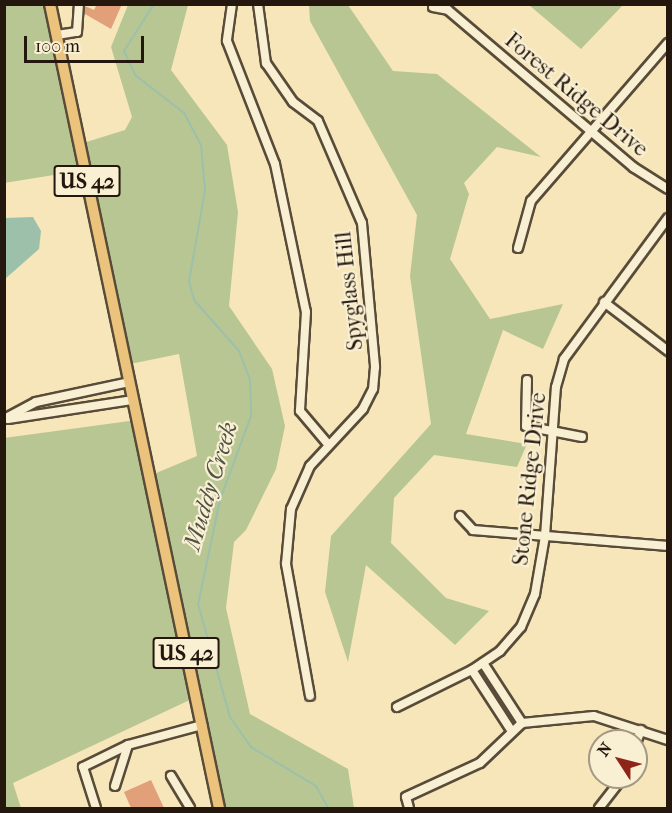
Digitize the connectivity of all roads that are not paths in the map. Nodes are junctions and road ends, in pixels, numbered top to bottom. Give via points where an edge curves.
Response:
1 (50, 4) edge
2 (79, 4) edge
3 (232, 4) edge
4 (258, 4) edge
5 (433, 7) dead end
6 (57, 35) junction
7 (668, 43) edge
8 (591, 131) junction
9 (668, 189) edge
10 (668, 218) edge
11 (518, 248) dead end
12 (604, 302) junction
13 (668, 351) edge
14 (527, 380) dead end
15 (129, 382) junction
16 (132, 400) junction
17 (4, 419) edge
18 (553, 435) junction
19 (582, 437) dead end
20 (328, 444) junction
21 (460, 516) dead end
22 (545, 536) junction
23 (668, 546) edge
24 (483, 663) junction
25 (472, 670) junction
26 (310, 696) dead end
27 (398, 707) dead end
28 (522, 723) junction
29 (202, 725) junction
30 (638, 729) edge
31 (511, 730) junction
32 (648, 733) edge
33 (668, 740) edge
34 (128, 745) junction
35 (171, 776) dead end
36 (115, 786) dead end
37 (614, 789) edge
38 (96, 808) edge
39 (190, 808) edge
40 (219, 808) edge
41 (409, 808) edge
42 (599, 808) edge

1 - 6 main road, US 42
2 - 6 street via 77,32
3 - 20 street via 227,41 275,164 306,312 300,411
4 - 20 street, Spyglass Hill via 266,63 293,102 318,121 362,223 373,389 363,409
5 - 8 street, Forest Ridge Drive via 448,10
6 - 15 main road, US 42
7 - 8 street
8 - 9 street, Forest Ridge Drive
8 - 11 street via 531,201
10 - 12 street, Stone Ridge Drive
12 - 13 street
12 - 18 street, Stone Ridge Drive via 564,358
14 - 18 street via 523,421 532,431
15 - 16 main road, US 42
15 - 17 street via 36,402
16 - 17 street
16 - 29 main road, US 42
18 - 19 street
18 - 22 street, Stone Ridge Drive
20 - 26 street, Spyglass Hill via 300,485 285,545
21 - 22 street via 473,530
22 - 23 street
22 - 24 street, Stone Ridge Drive via 535,594 521,627
24 - 25 street, Stone Ridge Drive
24 - 28 street
25 - 27 street, Stone Ridge Drive
25 - 31 street
28 - 30 street via 594,716
28 - 31 street
29 - 34 street
29 - 40 main road, US 42
31 - 41 street via 480,763 406,797
32 - 33 street
34 - 36 street
34 - 38 street via 83,767
35 - 39 street
37 - 42 street

